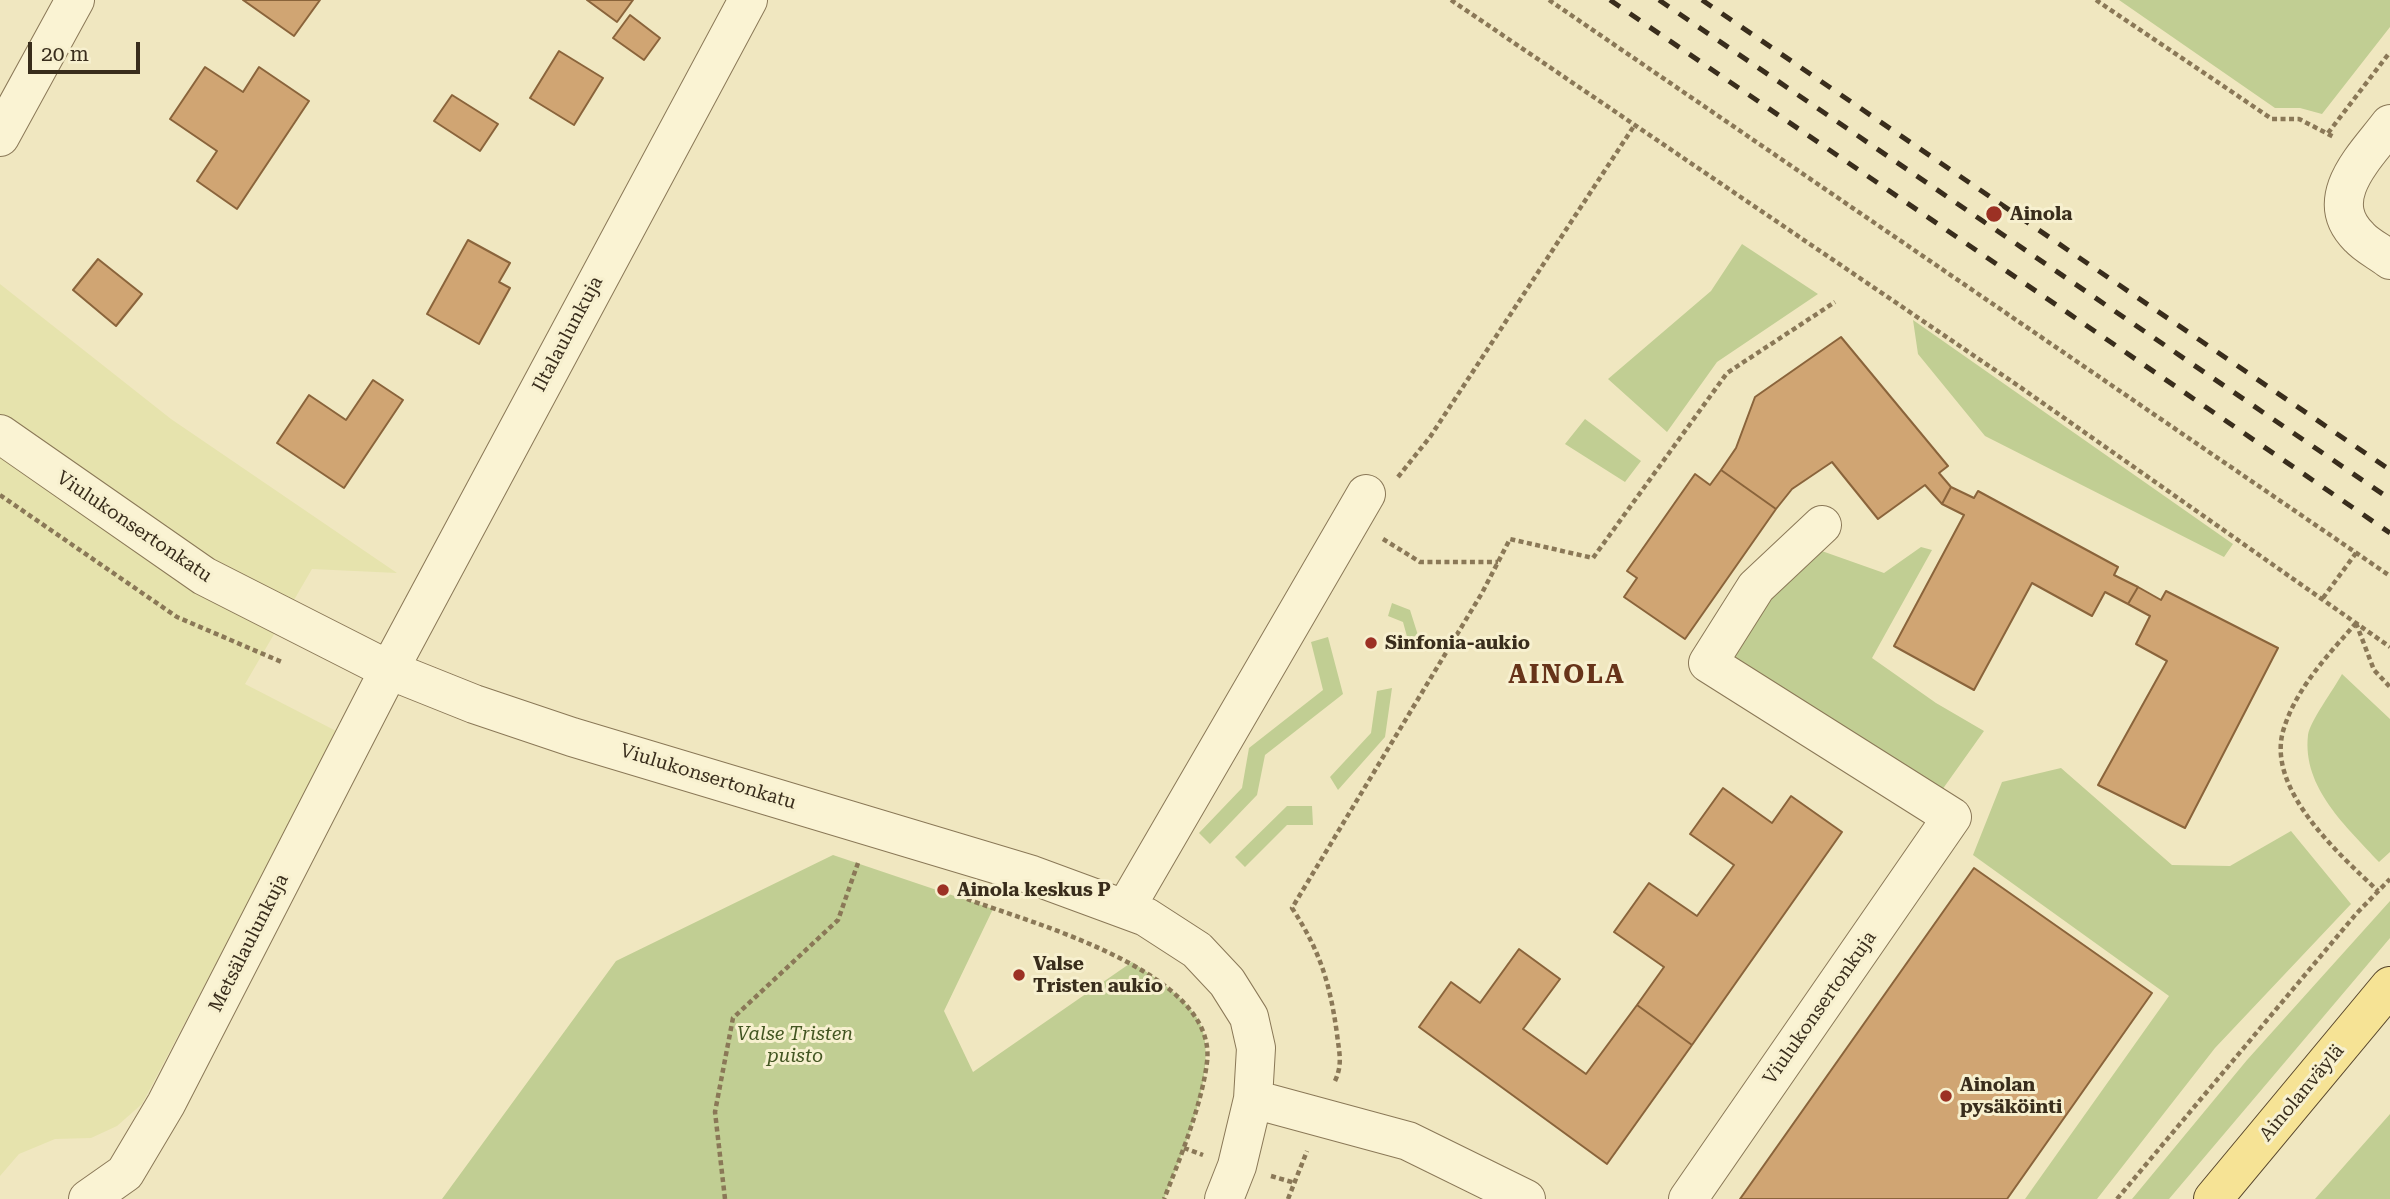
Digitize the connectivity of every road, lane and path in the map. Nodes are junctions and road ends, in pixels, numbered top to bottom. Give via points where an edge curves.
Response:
1 (75, 0) edge
2 (748, 0) edge
3 (1451, 0) edge
4 (1549, 0) edge
5 (2096, 0) edge
6 (2390, 52) edge
7 (2390, 124) edge
8 (0, 137) edge
9 (2390, 260) edge
10 (1835, 302) dead end
11 (0, 434) edge
12 (1366, 494) dead end
13 (0, 495) edge
14 (1822, 525) dead end
15 (1376, 535) dead end
16 (2356, 553) junction
17 (1498, 562) junction
18 (2390, 576) edge
19 (2323, 598) junction
20 (2356, 623) junction
21 (2390, 647) edge
22 (287, 664) dead end
23 (389, 670) junction
24 (2390, 688) edge
25 (845, 859) dead end
26 (858, 863) junction
27 (870, 867) dead end
28 (2390, 879) edge
29 (2378, 891) junction
30 (956, 894) dead end
31 (1125, 909) junction
32 (2390, 986) edge
33 (1254, 1098) junction
34 (1326, 1100) junction
35 (88, 1199) edge
36 (725, 1199) edge
37 (1164, 1199) edge
38 (1224, 1199) edge
39 (1288, 1199) edge
40 (1526, 1199) edge
41 (1688, 1199) edge
42 (2117, 1199) edge
43 (2213, 1199) edge

1 - 8 street
2 - 23 street, Iltalaulunkuja
3 - 19 path
4 - 16 path
5 - 6 path via 2272,119 2299,118 2328,133
7 - 9 street via 2348,181 2342,199 2345,218 2358,237
10 - 17 path via 1727,373 1593,558 1510,539
11 - 23 street, Viulukonsertonkatu via 204,576
12 - 31 street
13 - 22 path via 177,617
14 - 41 street, Viulukonsertonkuja via 1756,587 1708,663 1952,817
15 - 17 path via 1420,562
16 - 18 path
16 - 19 path
17 - 34 path via 1292,908 1312,939 1333,996 1342,1068
19 - 20 path
20 - 21 path
20 - 24 path via 2374,670
20 - 29 path via 2299,695 2284,728 2281,764 2300,807
23 - 31 street, Viulukonsertonkatu via 572,737 1032,875
23 - 35 street, Metsälaulunkuja via 166,1104 125,1173
25 - 26 path
26 - 27 path
26 - 36 path via 838,920 733,1018 715,1112
28 - 29 path
29 - 42 path
30 - 37 path via 1132,962 1172,990 1196,1018 1204,1033 1207,1061 1184,1148
31 - 33 street, Viulukonsertonkatu via 1197,950 1227,982 1249,1017 1256,1048
32 - 43 main road, Ainolanväylä
33 - 34 street
33 - 38 street, Viulukonsertonkatu
34 - 39 path
34 - 40 street

